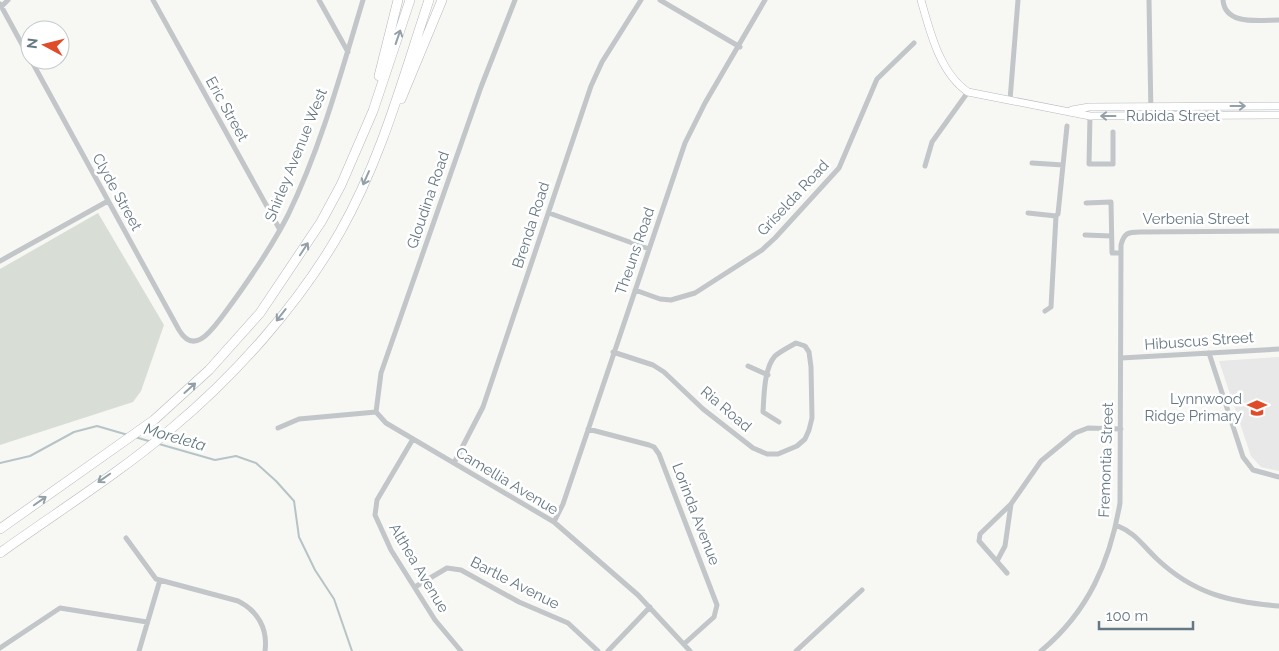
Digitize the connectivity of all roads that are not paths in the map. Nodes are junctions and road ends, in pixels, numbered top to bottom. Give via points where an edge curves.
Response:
1 (8, 0) edge
2 (153, 0) edge
3 (319, 0) edge
4 (363, 0) edge
5 (398, 0) edge
6 (410, 0) edge
7 (429, 0) edge
8 (442, 0) edge
9 (515, 0) edge
10 (641, 0) edge
11 (765, 0) edge
12 (922, 0) edge
13 (1018, 0) edge
14 (1149, 0) edge
15 (1223, 0) edge
16 (664, 1) edge
17 (1, 6) edge
18 (1279, 20) edge
19 (20, 41) edge
20 (914, 43) dead end
21 (740, 46) junction
22 (348, 52) junction
23 (36, 70) edge
24 (968, 92) junction
25 (1010, 100) junction
26 (1150, 106) junction
27 (1279, 106) edge
28 (373, 111) junction
29 (1067, 111) junction
30 (1279, 115) edge
31 (1090, 116) junction
32 (1151, 116) junction
33 (1067, 126) dead end
34 (1113, 132) dead end
35 (376, 156) junction
36 (1032, 163) dead end
37 (1063, 165) junction
38 (926, 166) dead end
39 (108, 201) junction
40 (1086, 203) dead end
41 (549, 213) junction
42 (1028, 213) dead end
43 (1056, 216) junction
44 (280, 230) junction
45 (1279, 231) edge
46 (1085, 235) dead end
47 (1111, 236) junction
48 (1121, 246) joint
49 (649, 249) junction
50 (1121, 252) junction
51 (0, 261) edge
52 (635, 290) junction
53 (1045, 311) dead end
54 (183, 336) joint
55 (1279, 349) edge
56 (614, 352) junction
57 (1208, 353) junction
58 (1121, 358) junction
59 (748, 366) dead end
60 (768, 375) junction
61 (376, 412) junction
62 (779, 422) dead end
63 (278, 428) dead end
64 (588, 429) junction
65 (1121, 429) junction
66 (413, 439) junction
67 (454, 463) junction
68 (1279, 477) edge
69 (1011, 504) junction
70 (554, 522) junction
71 (1116, 525) junction
72 (0, 529) edge
73 (126, 538) dead end
74 (0, 553) edge
75 (997, 561) junction
76 (1007, 573) dead end
77 (160, 580) junction
78 (415, 587) junction
79 (862, 590) dead end
80 (1279, 606) edge
81 (650, 607) junction
82 (147, 622) junction
83 (684, 644) junction
84 (0, 648) edge
85 (139, 651) edge
86 (264, 651) edge
87 (461, 651) edge
88 (598, 651) edge
89 (608, 651) edge
90 (690, 651) edge
91 (796, 651) edge
92 (1041, 651) edge

1 - 17 street
2 - 44 street, Eric Street
3 - 22 street
4 - 22 street, Shirley Avenue West
5 - 28 highway
28 -> 6 highway
7 - 35 highway
8 - 35 highway
9 - 61 street, Gloudina Road via 381,373
10 - 41 street, Brenda Road via 602,62 591,86
11 - 21 street, Theuns Road
12 - 24 street via 929,30 948,70 957,84
13 - 25 street
14 - 26 street
15 - 18 street via 1227,12 1242,19
16 - 21 street
17 - 19 street, Clyde Street
20 - 52 street, Griselda Road via 877,79 835,173 775,238 695,294 671,300
21 - 49 street, Theuns Road via 692,126
22 - 44 street, Shirley Avenue West via 326,120
23 - 39 street, Clyde Street
24 - 25 street, Rubida Street
24 - 38 street via 932,142
25 - 29 street, Rubida Street
26 -> 27 street, Rubida Street
26 - 29 street, Rubida Street
26 - 32 street
72 -> 28 highway via 154,420 209,370 272,297 321,222
29 - 31 street, Rubida Street
30 - 32 street, Rubida Street
32 -> 31 street, Rubida Street
31 - 34 street via 1089,164 1113,164
33 - 37 street
35 -> 74 highway via 340,232 302,289 230,374 172,429
36 - 37 street
37 - 43 street
39 - 51 street
39 - 54 street, Clyde Street
40 - 47 street via 1111,202
41 - 49 street
41 - 67 street, Brenda Road via 482,407
42 - 43 street
43 - 53 street via 1051,307
44 - 54 street, Shirley Avenue West via 243,288 206,336 196,341
45 - 48 street, Verbenia Street via 1129,232 1123,236
46 - 47 street
47 - 50 street via 1112,253
48 - 50 street, Fremontia Street
49 - 52 street, Theuns Road
50 - 58 street, Fremontia Street
52 - 56 street, Theuns Road
55 - 57 street, Hibuscus Street
56 - 60 street, Ria Road via 653,365 753,448 767,454 778,454 805,439 812,418 811,359 806,347 796,343 777,355
56 - 64 street, Theuns Road
57 - 58 street, Hibuscus Street
57 - 68 street via 1243,457 1254,470
58 - 65 street, Fremontia Street
59 - 60 street
60 - 62 street via 763,412
61 - 63 street via 299,419
61 - 66 street, Camellia Avenue via 386,423
64 - 70 street, Theuns Road
64 - 83 street, Lorinda Avenue via 649,445 659,454 717,605 714,617
65 - 69 street via 1088,428 1076,433 1041,461
65 - 71 street, Fremontia Street via 1120,503
66 - 67 street, Camellia Avenue
66 - 78 street, Althea Avenue via 374,509 387,542
67 - 70 street, Camellia Avenue
69 - 75 street via 1005,546
69 - 75 street via 978,538
70 - 81 street, Camellia Avenue
71 - 80 street via 1134,533 1175,575 1205,592 1241,603
71 - 92 street, Fremontia Street via 1106,561 1081,609
73 - 77 street via 152,576
75 - 76 street
77 - 82 street
77 - 86 street via 244,604 261,623 265,636
78 - 87 street, Althea Avenue via 439,626
78 - 88 street, Bartle Avenue via 447,568 461,570 519,602 568,623
79 - 91 street
81 - 83 street, Camellia Avenue
81 - 89 street
82 - 84 street via 60,608
82 - 85 street
83 - 90 street, Camellia Avenue

